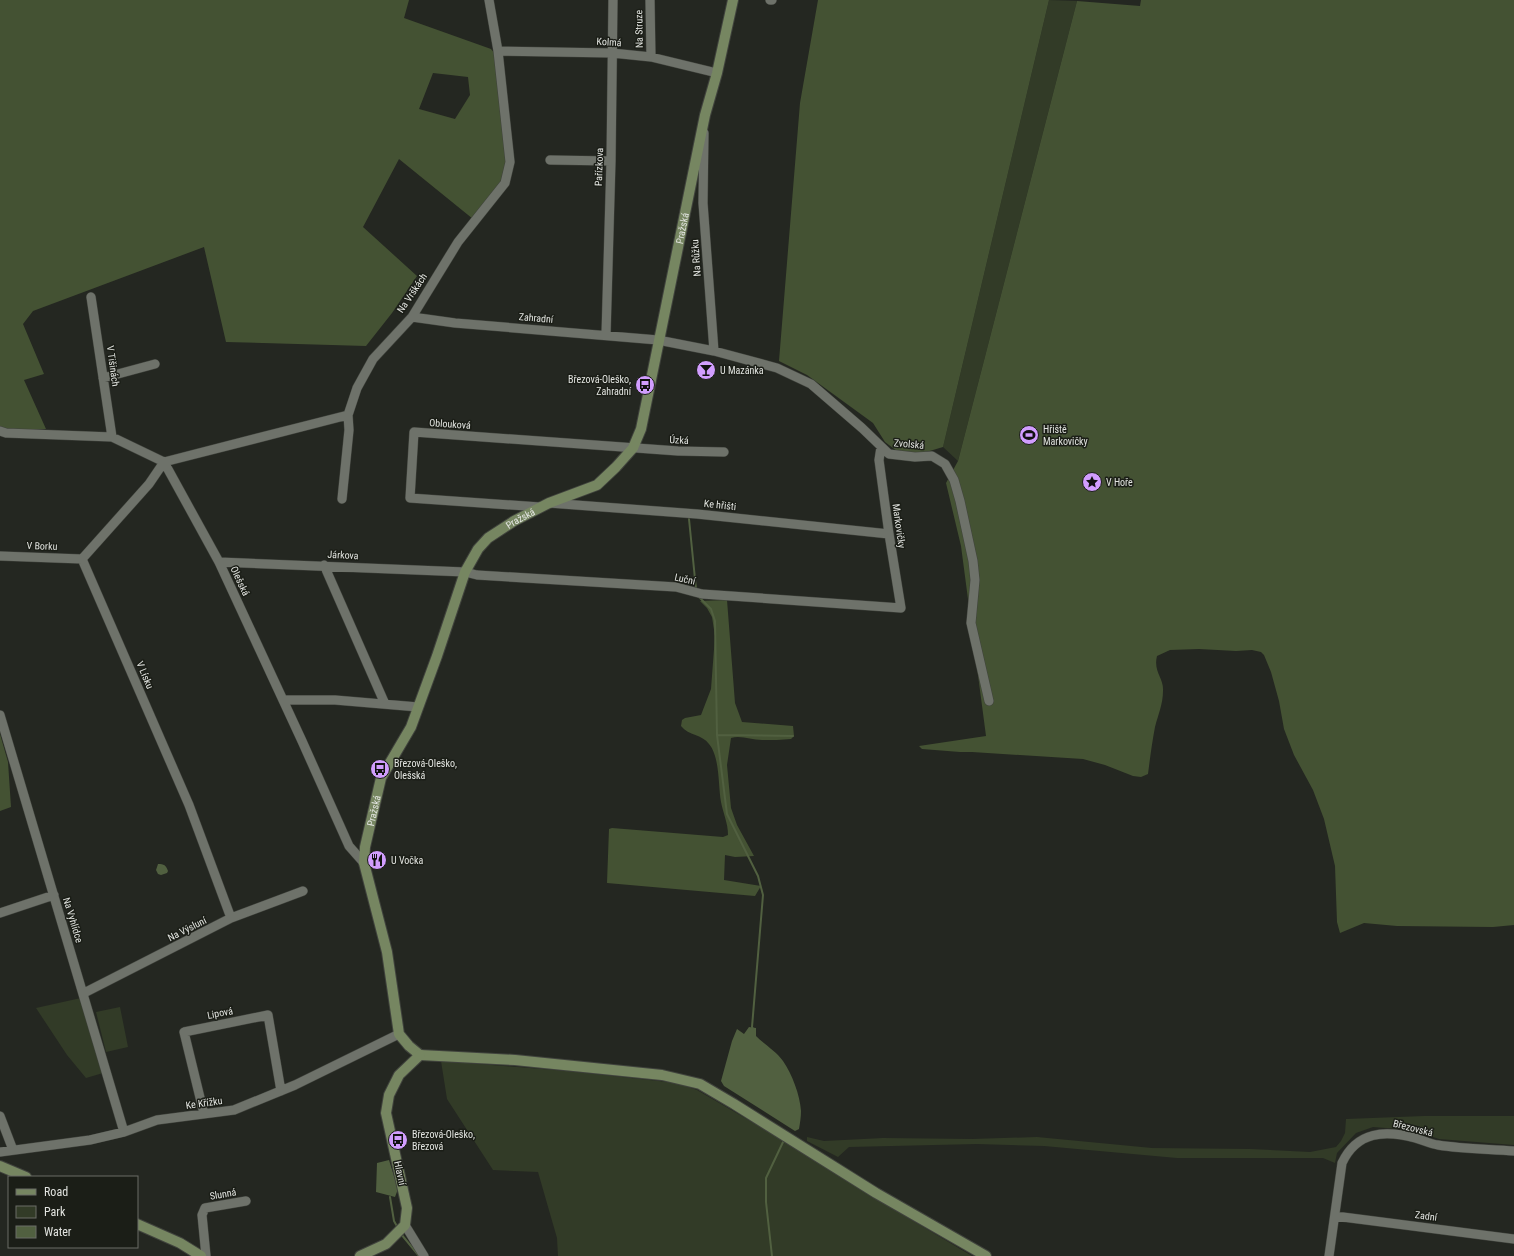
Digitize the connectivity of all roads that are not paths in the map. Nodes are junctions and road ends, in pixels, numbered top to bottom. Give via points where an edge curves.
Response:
1 (489, 0) edge
2 (613, 0) edge
3 (650, 0) edge
4 (733, 0) edge
5 (498, 51) junction
6 (612, 53) junction
7 (651, 57) junction
8 (717, 72) junction
9 (705, 115) junction
10 (550, 160) dead end
11 (611, 161) junction
12 (91, 297) dead end
13 (412, 317) junction
14 (606, 335) junction
15 (658, 340) junction
16 (714, 351) junction
17 (155, 364) dead end
18 (103, 378) junction
19 (348, 415) junction
20 (0, 431) edge
21 (112, 437) junction
22 (881, 447) junction
23 (633, 448) junction
24 (724, 452) dead end
25 (164, 462) junction
26 (342, 499) dead end
27 (544, 505) junction
28 (888, 534) junction
29 (0, 556) edge
30 (82, 559) junction
31 (219, 562) junction
32 (324, 565) junction
33 (465, 572) junction
34 (901, 608) joint
35 (283, 700) junction
36 (989, 701) dead end
37 (385, 704) junction
38 (418, 707) junction
39 (0, 715) edge
40 (364, 863) junction
41 (303, 891) dead end
42 (54, 895) junction
43 (0, 913) edge
44 (231, 918) junction
45 (84, 993) junction
46 (399, 1034) junction
47 (420, 1055) junction
48 (281, 1091) junction
49 (204, 1114) junction
50 (0, 1116) edge
51 (124, 1132) junction
52 (13, 1150) junction
53 (1514, 1151) edge
54 (0, 1152) edge
55 (0, 1166) edge
56 (24, 1176) edge
57 (246, 1201) dead end
58 (1335, 1216) junction
59 (138, 1224) edge
60 (404, 1225) junction
61 (1514, 1239) edge
62 (202, 1256) edge
63 (206, 1256) edge
64 (360, 1256) edge
65 (424, 1256) edge
66 (986, 1256) edge
67 (1329, 1256) edge

1 - 5 street, Na Vrškách
2 - 6 street, Pařízkova
3 - 7 street, Na Struze
4 - 8 street, Pražská
5 - 6 street, Kolmá
5 - 13 street, Na Vrškách via 510,162 506,184 458,242
6 - 7 street, Kolmá
6 - 11 street, Pařízkova
7 - 8 street, Kolmá
8 - 9 street, Pražská
9 - 15 street, Pražská
9 - 16 street, Na Růžku via 703,203
10 - 11 street
11 - 14 street, Pařízkova
12 - 18 street, V Tišinách
13 - 14 street, Zahradní via 455,323
13 - 19 street, Na Vrškách via 373,358 356,388
14 - 15 street, Zahradní
15 - 16 street, Zvolská
15 - 23 street, Pražská via 641,429
16 - 22 street, Zvolská via 777,368 811,384
17 - 18 street
18 - 21 street, V Tišinách
19 - 25 street
19 - 26 street, Na Vrškách via 349,430
20 - 21 street
21 - 25 street
22 - 28 street, Markovičky via 879,460
22 - 36 street, Zvolská via 889,454 932,456 945,464 954,480 973,561 975,580 971,623
23 - 24 street, Úzká
23 - 27 street, Pražská via 597,485
23 - 27 street, Oblouková via 414,432 410,498
25 - 30 street via 149,484
25 - 31 street, Olešská
27 - 28 street, Ke hřišti via 697,514
27 - 33 street, Pražská via 488,538 478,549
28 - 34 street, Markovičky
29 - 30 street, V Borku
30 - 44 street, V Lísku via 189,805
31 - 32 street, Járkova
31 - 35 street, Olešská
32 - 33 street, Járkova
32 - 37 street
33 - 34 street, Luční via 477,575 676,587 702,594
33 - 38 street, Pražská
35 - 37 street
35 - 40 street, Olešská via 349,846
37 - 38 street
38 - 40 street, Pražská via 411,727 381,778 365,847
39 - 42 street, Na Vyhlídce
40 - 46 street, Pražská via 387,952
41 - 44 street, Na Výsluní
42 - 43 street
42 - 45 street, Na Vyhlídce
44 - 45 street, Na Výsluní
45 - 51 street, Na Vyhlídce
46 - 47 street
46 - 48 street, Ke Křížku
47 - 60 street, Hlavní via 399,1075 389,1095 386,1112 406,1208
47 - 66 street via 515,1060 654,1074 700,1084 876,1193
48 - 49 street, Ke Křížku via 234,1110
48 - 49 street, Lipová via 268,1015 184,1032
49 - 51 street, Ke Křížku via 157,1120
50 - 52 street
51 - 52 street, Ke Křížku via 90,1140
52 - 54 street, Ke Křížku
53 - 58 street, Březovská via 1436,1145 1389,1133 1364,1138 1347,1153 1342,1163
55 - 56 street
57 - 63 street, Slunná via 206,1208 202,1215
58 - 61 street, Zadní
58 - 67 street, Březovská
59 - 62 street
60 - 64 street via 386,1244
60 - 65 street

